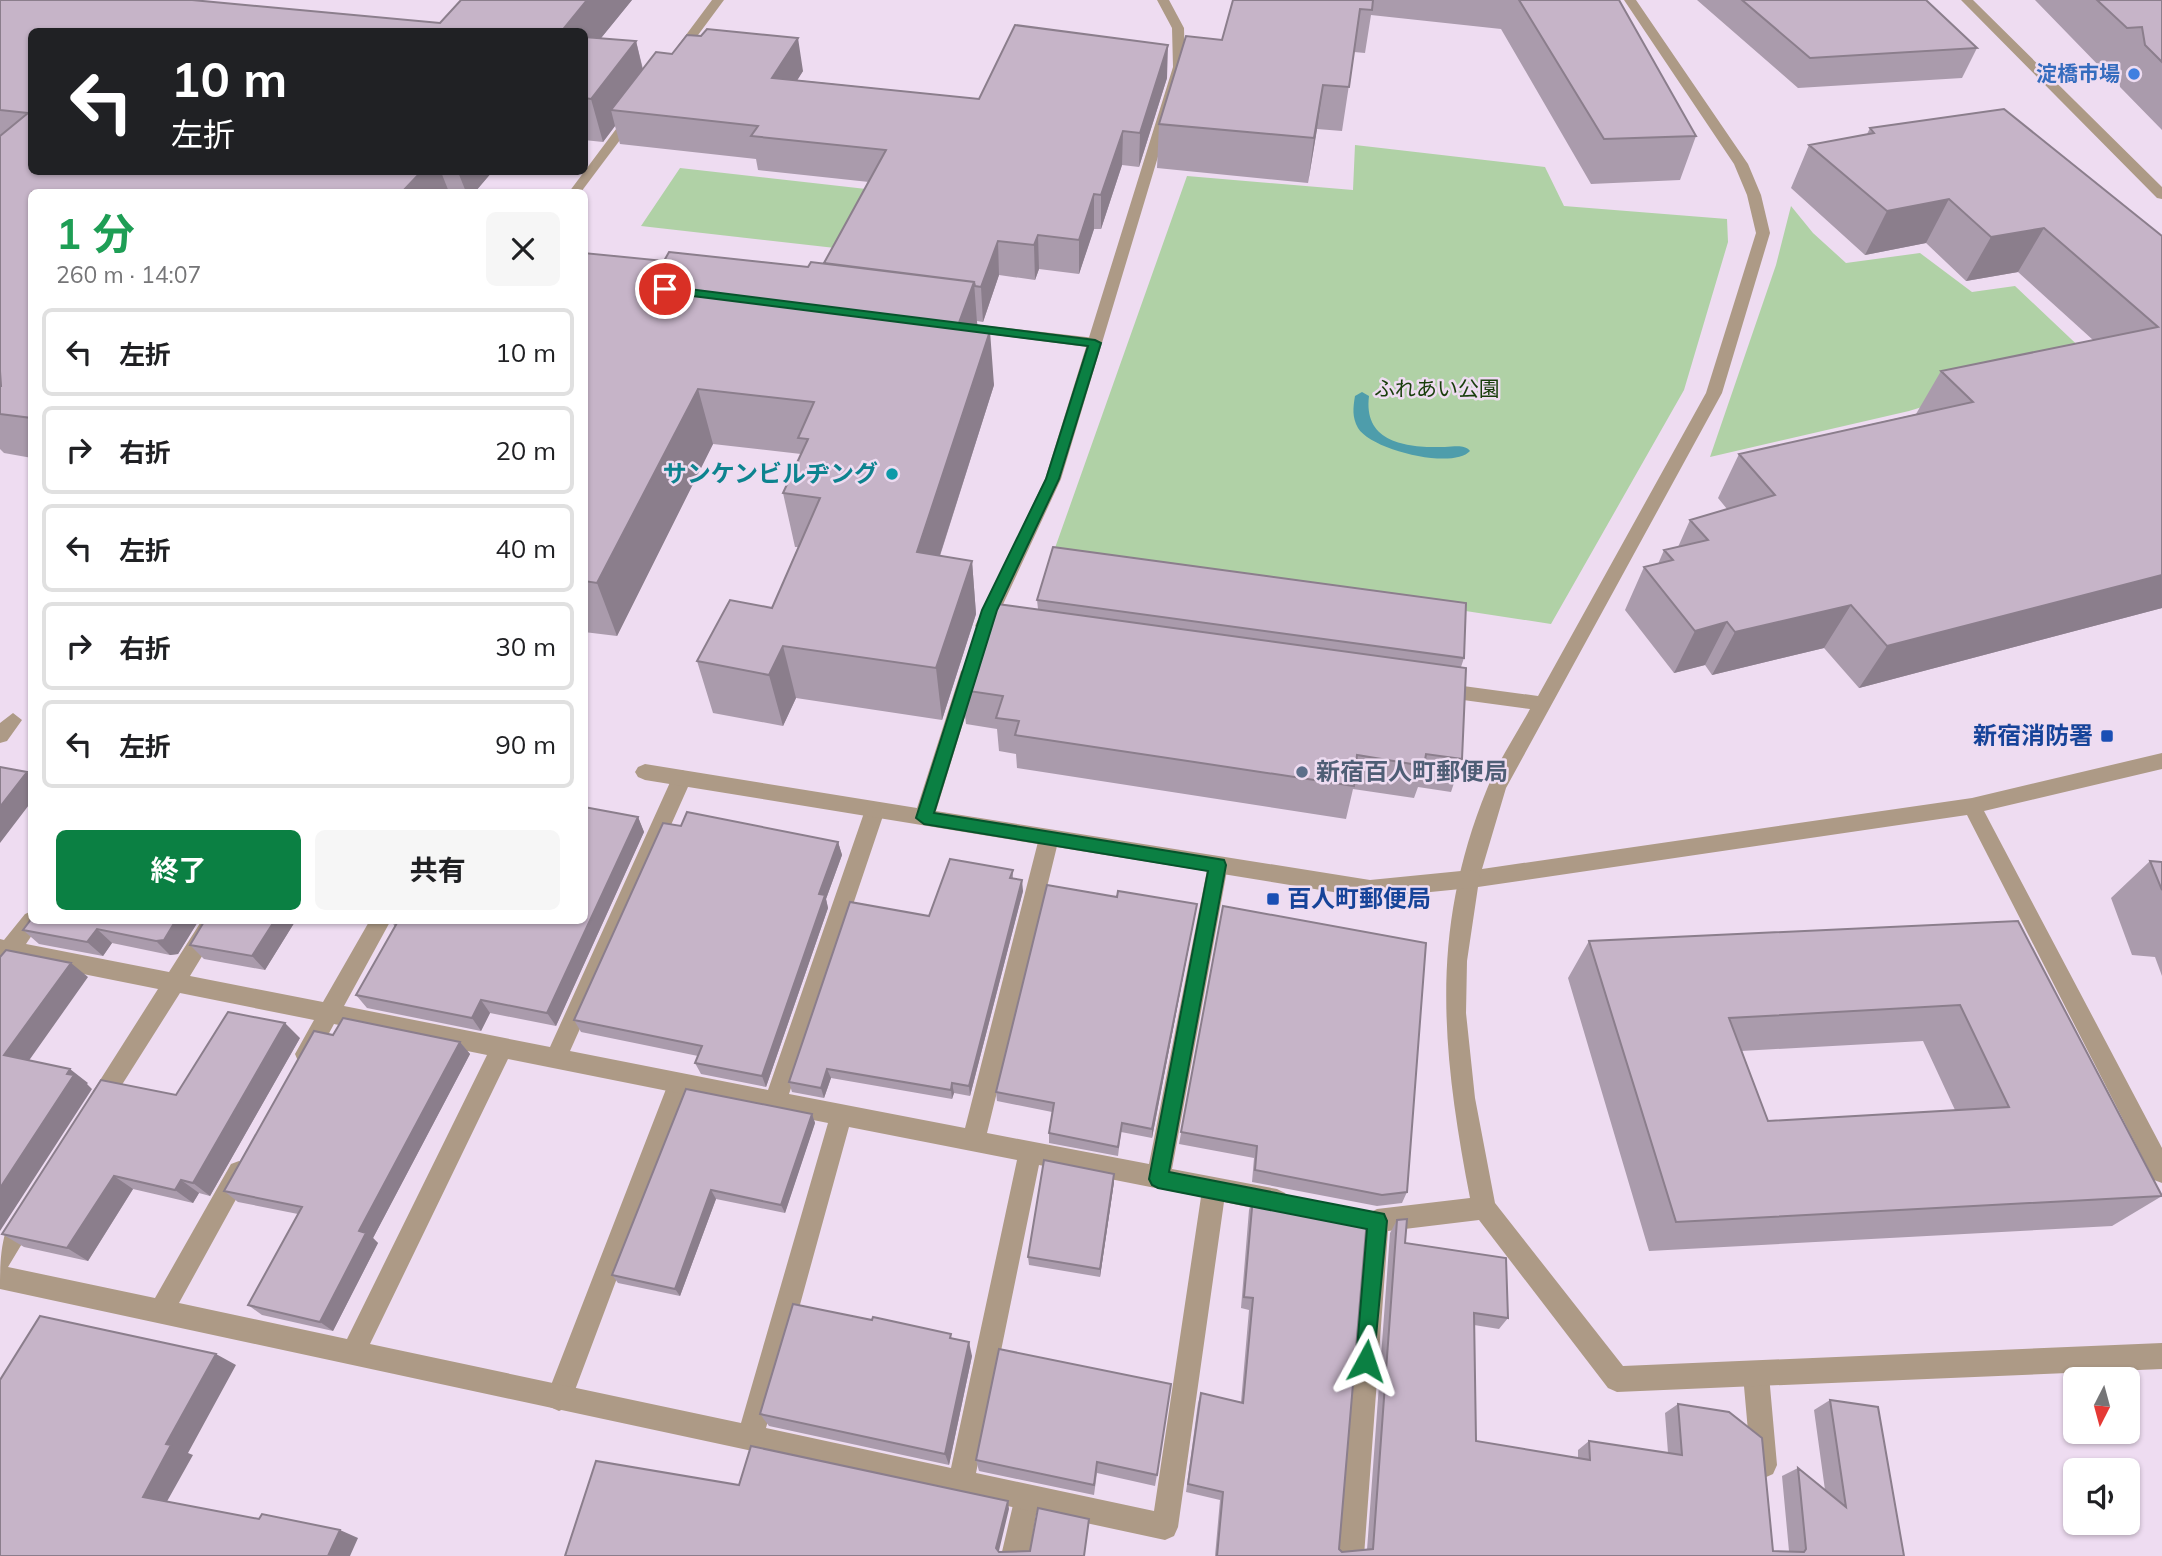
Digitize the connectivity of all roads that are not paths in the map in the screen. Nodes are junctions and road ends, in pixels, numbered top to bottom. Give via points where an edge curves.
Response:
1 (718, 0) edge
2 (1163, 0) edge
3 (1630, 0) edge
4 (1967, 0) edge
5 (670, 64) edge
6 (639, 107) edge
7 (588, 175) edge
8 (588, 175) edge
9 (577, 189) edge
10 (2162, 195) edge
11 (943, 324) edge
12 (1095, 343) junction
13 (1421, 687) edge
14 (1544, 704) junction
15 (13, 720) dead end
16 (0, 736) edge
17 (2162, 761) edge
18 (645, 772) dead end
19 (682, 778) junction
20 (1972, 806) junction
21 (875, 810) junction
22 (924, 818) junction
23 (1049, 838) junction
24 (1218, 865) junction
25 (1471, 879) junction
26 (28, 924) edge
27 (212, 924) edge
28 (379, 924) edge
29 (3, 953) edge
30 (174, 984) junction
31 (328, 1014) junction
32 (501, 1049) junction
33 (555, 1059) junction
34 (294, 1074) edge
35 (679, 1084) junction
36 (775, 1102) junction
37 (841, 1116) junction
38 (87, 1121) edge
39 (973, 1142) junction
40 (1030, 1153) junction
41 (247, 1157) edge
42 (2162, 1172) edge
43 (1158, 1179) junction
44 (1214, 1189) junction
45 (36, 1201) edge
46 (1296, 1205) edge
47 (1484, 1208) junction
48 (1350, 1216) edge
49 (1377, 1221) junction
50 (0, 1258) edge
51 (0, 1277) edge
52 (160, 1312) junction
53 (353, 1353) junction
54 (2162, 1356) edge
55 (1756, 1375) junction
56 (559, 1398) junction
57 (750, 1438) junction
58 (961, 1484) junction
59 (1766, 1486) edge
60 (1026, 1497) junction
61 (1015, 1556) edge
62 (1350, 1556) edge

1 - 5 street
2 - 12 street via 1178,28 1179,66
3 - 14 street via 1741,164 1763,233 1714,393
4 - 10 street
6 - 7 street
8 - 9 street
11 - 12 street
12 - 22 street via 1053,479 985,636
13 - 14 street
14 - 25 street via 1497,787 1479,836
15 - 16 street
17 - 20 street
18 - 19 street
19 - 21 street
19 - 33 street
20 - 25 street
20 - 42 street
21 - 22 street
21 - 36 street
22 - 23 street
23 - 24 street
23 - 39 street
24 - 25 street via 1370,889
24 - 43 street
25 - 47 street via 1455,985 1460,1067
26 - 29 street
27 - 30 street
28 - 31 street
29 - 30 street
30 - 31 street
30 - 38 street
31 - 32 street
31 - 34 street
32 - 33 street
32 - 53 street
33 - 35 street
35 - 36 street
35 - 56 street
36 - 37 street
37 - 39 street
37 - 57 street
39 - 40 street
40 - 43 street
40 - 58 street
41 - 52 street
43 - 44 street
44 - 46 street
44 - 60 street via 1166,1527
45 - 50 street
47 - 49 street
47 - 55 street via 1617,1379
48 - 49 street
49 - 62 street
51 - 52 street
52 - 53 street
53 - 56 street
54 - 55 street
55 - 59 street
56 - 57 street
57 - 58 street
58 - 60 street
60 - 61 street

